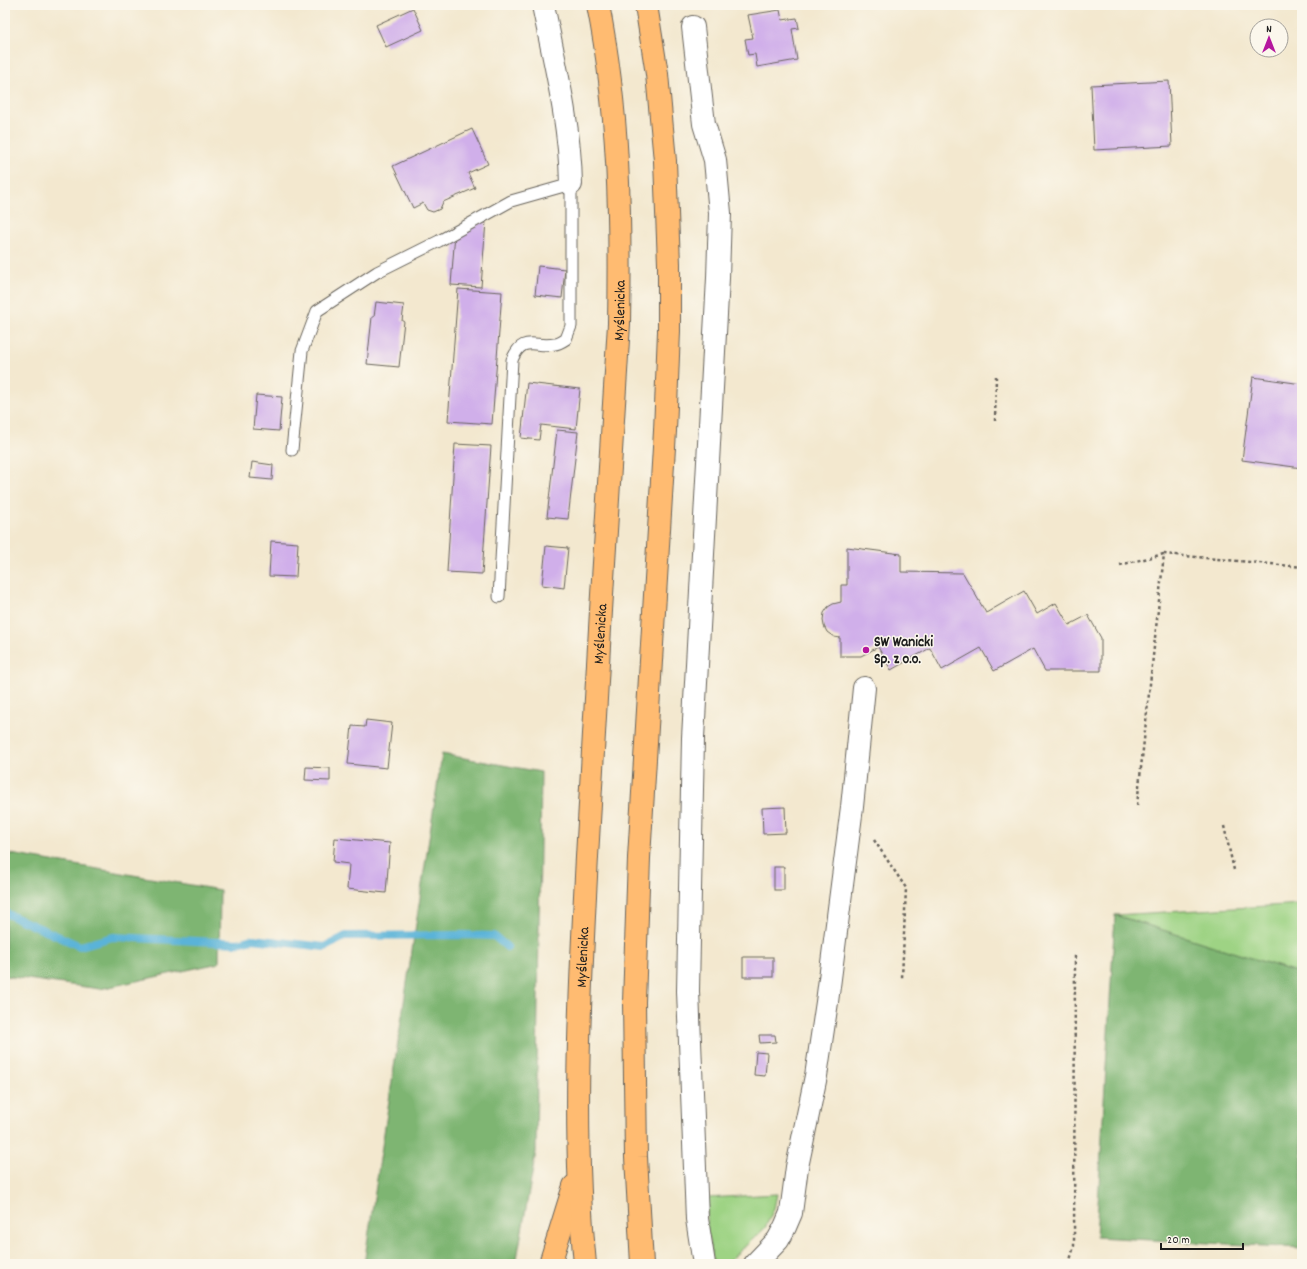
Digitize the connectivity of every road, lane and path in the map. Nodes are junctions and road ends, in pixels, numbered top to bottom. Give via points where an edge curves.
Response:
1 (543, 5) edge
2 (598, 5) edge
3 (646, 5) edge
4 (693, 27) dead end
5 (571, 184) junction
6 (996, 376) dead end
7 (995, 421) dead end
8 (292, 450) dead end
9 (1164, 554) junction
10 (1120, 565) dead end
11 (1302, 567) edge
12 (499, 597) dead end
13 (864, 688) dead end
14 (1137, 805) dead end
15 (852, 807) junction
16 (1224, 826) dead end
17 (1234, 870) dead end
18 (1075, 955) dead end
19 (902, 978) dead end
20 (578, 1173) junction
21 (550, 1264) edge
22 (585, 1264) edge
23 (642, 1264) edge
24 (704, 1264) edge
25 (755, 1264) edge
26 (1069, 1264) edge

1 - 5 street via 561,89 571,162
2 - 20 highway, Myślenicka via 617,145 621,251 580,999
3 - 23 highway via 657,74 665,161 669,332 639,858 634,994 636,1164
4 - 24 street via 704,124 715,160 720,213 693,738 688,991 697,1219
5 - 8 lane via 511,201 377,272 317,311 302,351
5 - 12 lane via 571,326 566,339 555,344 527,343 517,350 512,360
6 - 7 path
9 - 10 path
9 - 11 path
9 - 14 path
13 - 15 street
15 - 19 path via 906,888
15 - 25 street via 816,1076 790,1213 778,1240
16 - 17 path
18 - 26 path via 1074,1246
20 - 21 highway
20 - 22 highway, Myślenicka

